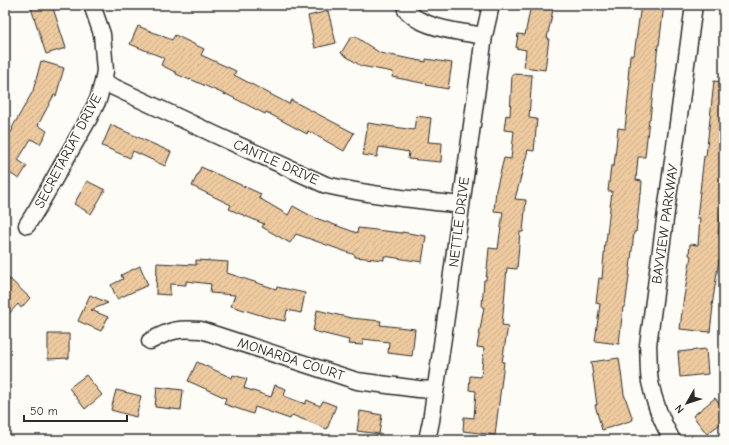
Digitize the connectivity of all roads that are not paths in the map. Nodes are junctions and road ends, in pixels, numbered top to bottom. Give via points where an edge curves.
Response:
1 (92, 5) edge
2 (491, 5) edge
3 (694, 5) edge
4 (406, 10) dead end
5 (484, 36) junction
6 (104, 82) junction
7 (461, 205) junction
8 (27, 225) dead end
9 (150, 341) dead end
10 (435, 390) junction
11 (426, 440) edge
12 (672, 440) edge

1 - 6 street, SECRETARIAT DRIVE via 102,34
2 - 5 street, NETTLE DRIVE
3 - 12 street, BAYVIEW PARKWAY via 648,345 650,381 656,403
4 - 5 street via 417,19 441,28
5 - 7 street, NETTLE DRIVE
6 - 7 street, CANTLE DRIVE via 326,185
6 - 8 street, SECRETARIAT DRIVE via 89,118
7 - 10 street, NETTLE DRIVE
9 - 10 street, MONARDA COURT via 178,329 201,330 357,381
10 - 11 street, NETTLE DRIVE

